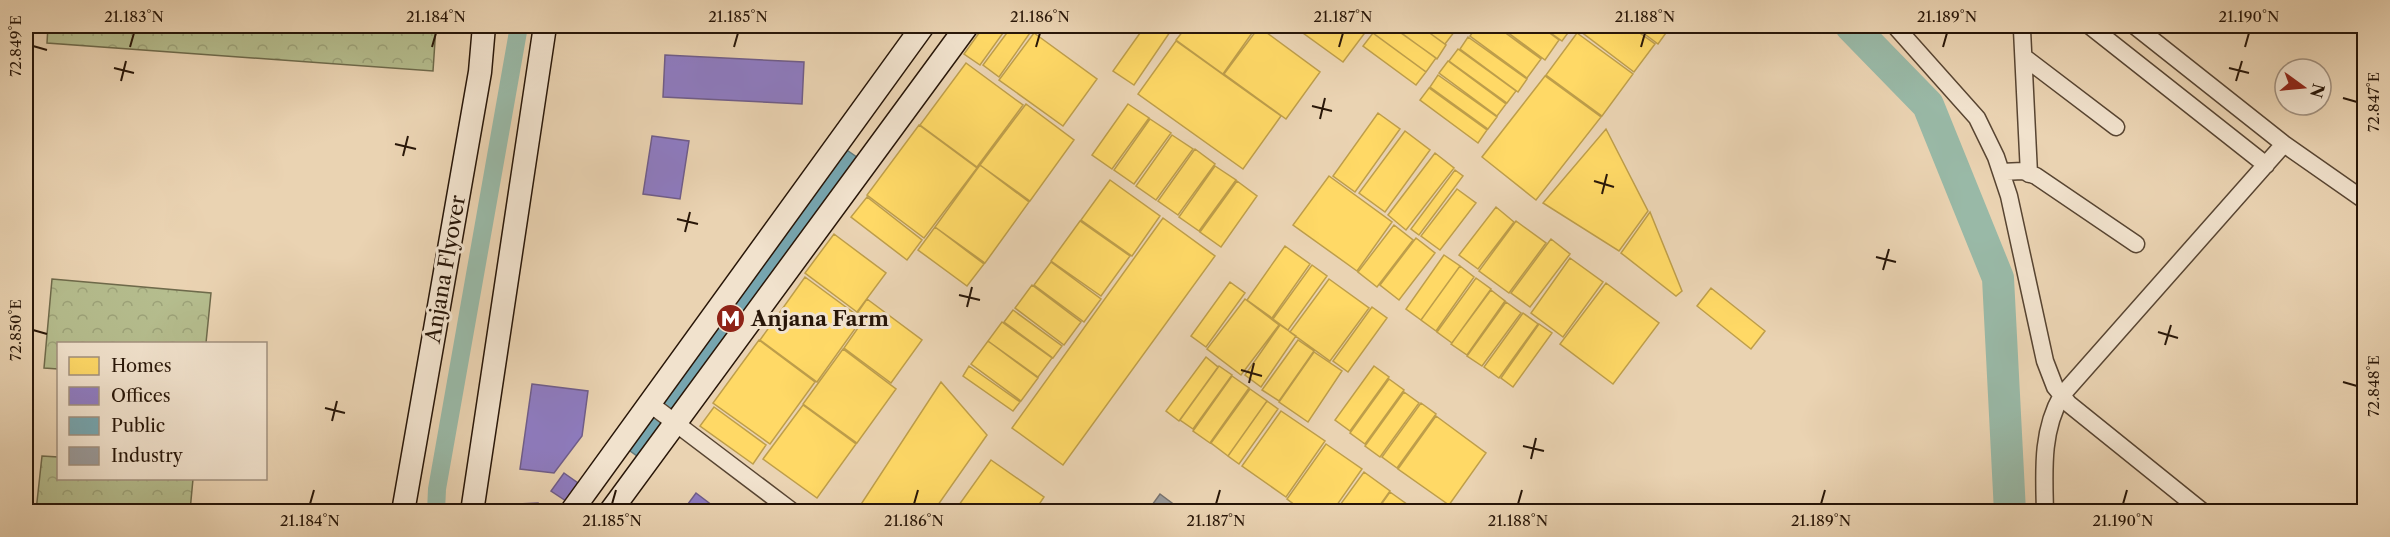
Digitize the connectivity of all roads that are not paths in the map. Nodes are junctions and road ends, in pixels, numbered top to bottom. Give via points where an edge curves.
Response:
1 (484, 26) edge
2 (545, 26) edge
3 (923, 26) edge
4 (967, 26) edge
5 (1895, 26) edge
6 (2090, 26) edge
7 (2135, 26) edge
8 (2022, 30) dead end
9 (2024, 57) junction
10 (2116, 127) dead end
11 (2284, 144) junction
12 (2266, 165) junction
13 (2001, 172) junction
14 (2029, 174) junction
15 (2364, 200) edge
16 (2136, 244) dead end
17 (2062, 395) junction
18 (649, 403) junction
19 (674, 422) junction
20 (403, 512) edge
21 (472, 512) edge
22 (571, 512) edge
23 (610, 512) edge
24 (793, 512) edge
25 (2045, 512) edge
26 (2203, 512) edge

1 - 20 main road, Anjana Flyover via 480,72
2 - 21 main road
3 - 18 main road
4 - 19 main road
5 - 13 street via 1977,118
6 - 12 street
7 - 11 street
8 - 9 street
9 - 10 street
9 - 14 street
11 - 12 street
11 - 15 street
12 - 17 street
13 - 14 street
13 - 17 street via 2045,361
14 - 16 street
17 - 25 street via 2054,408 2044,453
17 - 26 street
18 - 19 street
18 - 22 main road
19 - 23 main road
19 - 24 street

